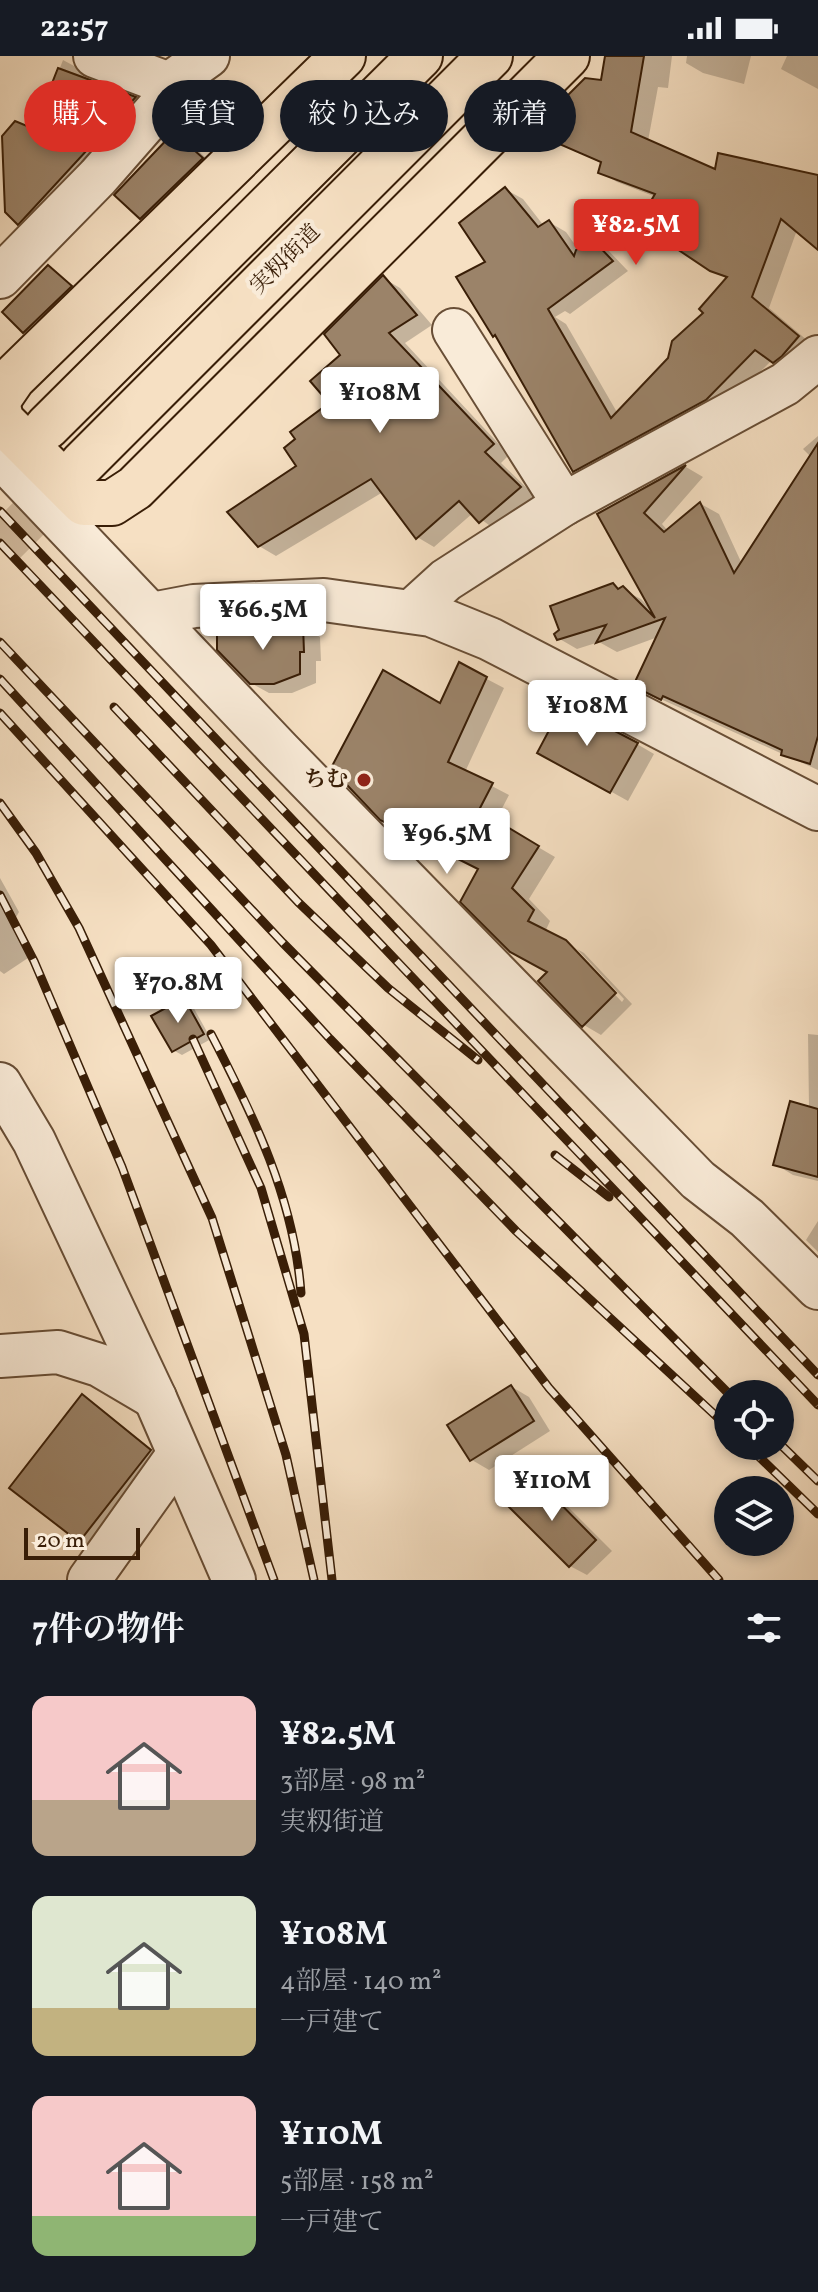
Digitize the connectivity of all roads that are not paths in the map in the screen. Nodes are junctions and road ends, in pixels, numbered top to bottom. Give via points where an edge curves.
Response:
1 (95, 56) edge
2 (208, 56) edge
3 (343, 56) edge
4 (420, 56) edge
5 (490, 56) edge
6 (567, 56) edge
7 (158, 80) edge
8 (175, 80) edge
9 (152, 115) edge
10 (0, 277) edge
11 (454, 330) dead end
12 (818, 357) edge
13 (0, 397) edge
14 (0, 414) edge
15 (47, 427) dead end
16 (0, 456) edge
17 (82, 464) tunnel mouth
18 (564, 504) junction
19 (413, 610) junction
20 (152, 614) junction
21 (818, 809) edge
22 (0, 1084) edge
23 (818, 1288) edge
24 (0, 1356) edge
25 (155, 1398) junction
26 (178, 1455) junction
27 (89, 1580) edge
28 (234, 1580) edge

1 - 7 street
2 - 8 street
3 - 13 main road via 13,378
4 - 15 main road
5 - 17 main road, 実籾街道
6 - 14 main road via 135,488 112,503 84,503
9 - 10 street
11 - 18 street
12 - 18 street via 785,384
16 - 20 street
18 - 19 street via 446,580
19 - 20 street via 324,600 194,606
19 - 21 street via 490,639
20 - 23 street via 698,1180 747,1218
22 - 25 street via 34,1141
24 - 25 street via 58,1352 99,1365
25 - 26 street
26 - 27 street
26 - 28 street

